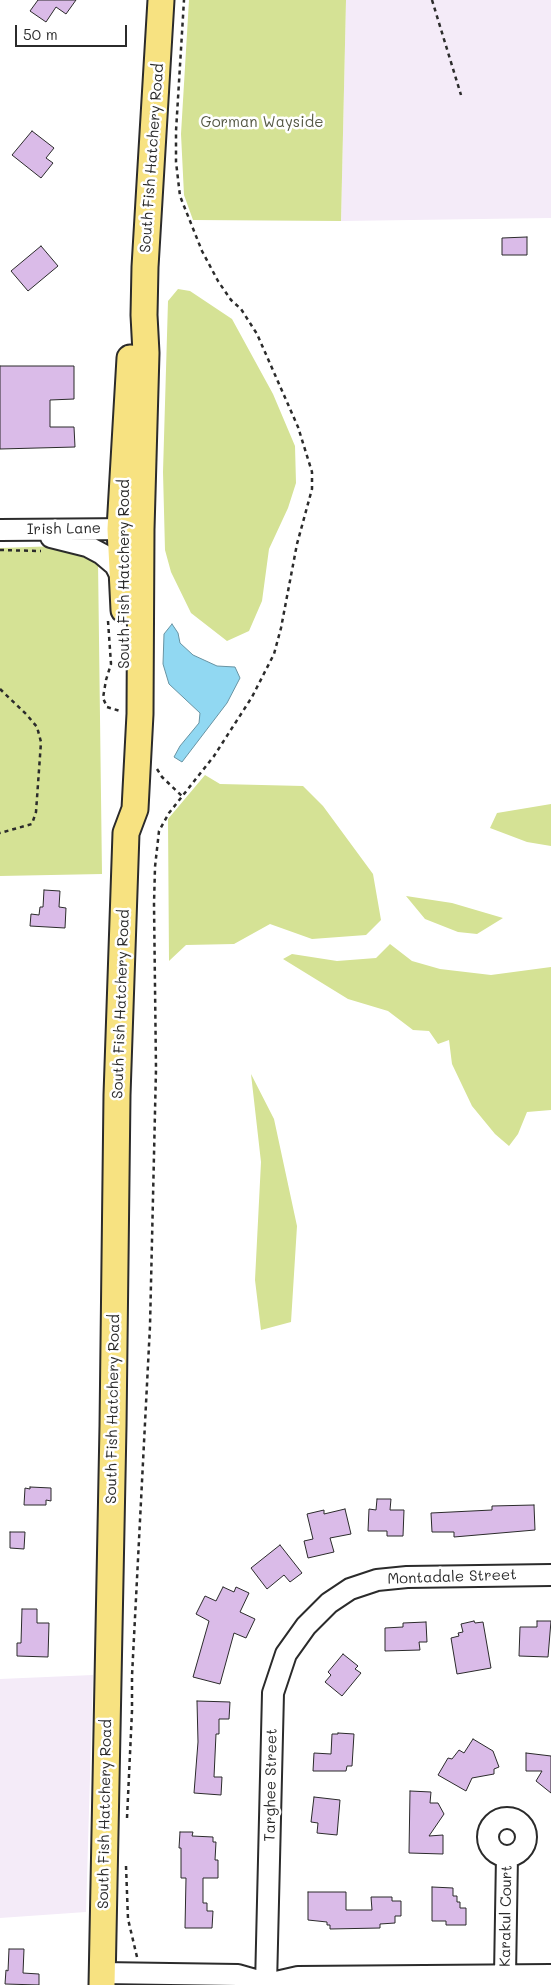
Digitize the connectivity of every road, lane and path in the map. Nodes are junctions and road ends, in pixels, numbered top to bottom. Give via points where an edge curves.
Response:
1 (161, 0) edge
2 (184, 0) edge
3 (432, 0) edge
4 (461, 95) dead end
5 (131, 529) junction
6 (8, 530) edge
7 (0, 550) edge
8 (43, 551) dead end
9 (124, 582) junction
10 (107, 617) dead end
11 (0, 689) edge
12 (115, 710) dead end
13 (162, 777) dead end
14 (182, 796) junction
15 (0, 833) edge
16 (126, 833) junction
17 (551, 1575) edge
18 (329, 1603) joint
19 (126, 1826) dead end
20 (507, 1856) dead end
21 (126, 1862) dead end
22 (137, 1956) dead end
23 (505, 1975) junction
24 (551, 1975) edge
25 (102, 1979) edge
26 (265, 1984) edge

1 - 5 main road, South Fish Hatchery Road via 144,316 130,353
2 - 14 path via 176,131 180,196 218,281 258,334 289,404 312,472 312,489 274,654 252,697 214,756
3 - 4 path
5 - 6 street, Irish Lane
5 - 9 main road, South Fish Hatchery Road
5 - 16 main road, South Fish Hatchery Road via 140,714 135,809
6 - 9 street, Irish Lane via 87,546 110,559
7 - 8 path
9 - 16 main road, South Fish Hatchery Road via 119,810
10 - 12 path via 111,664 103,698 107,707
11 - 15 path via 27,715 37,728 41,742 36,812 32,824
13 - 14 path
14 - 19 path via 160,831 155,867 156,1069 150,1326
16 - 25 main road, South Fish Hatchery Road via 117,1095
17 - 18 street, Montadale Street via 407,1576 377,1580 350,1589
18 - 26 street, Targhee Street via 306,1626 286,1654 273,1693
20 - 23 street, Karakul Court
21 - 22 path via 128,1919
23 - 24 street
23 - 26 street via 298,1977
25 - 26 street via 238,1974

